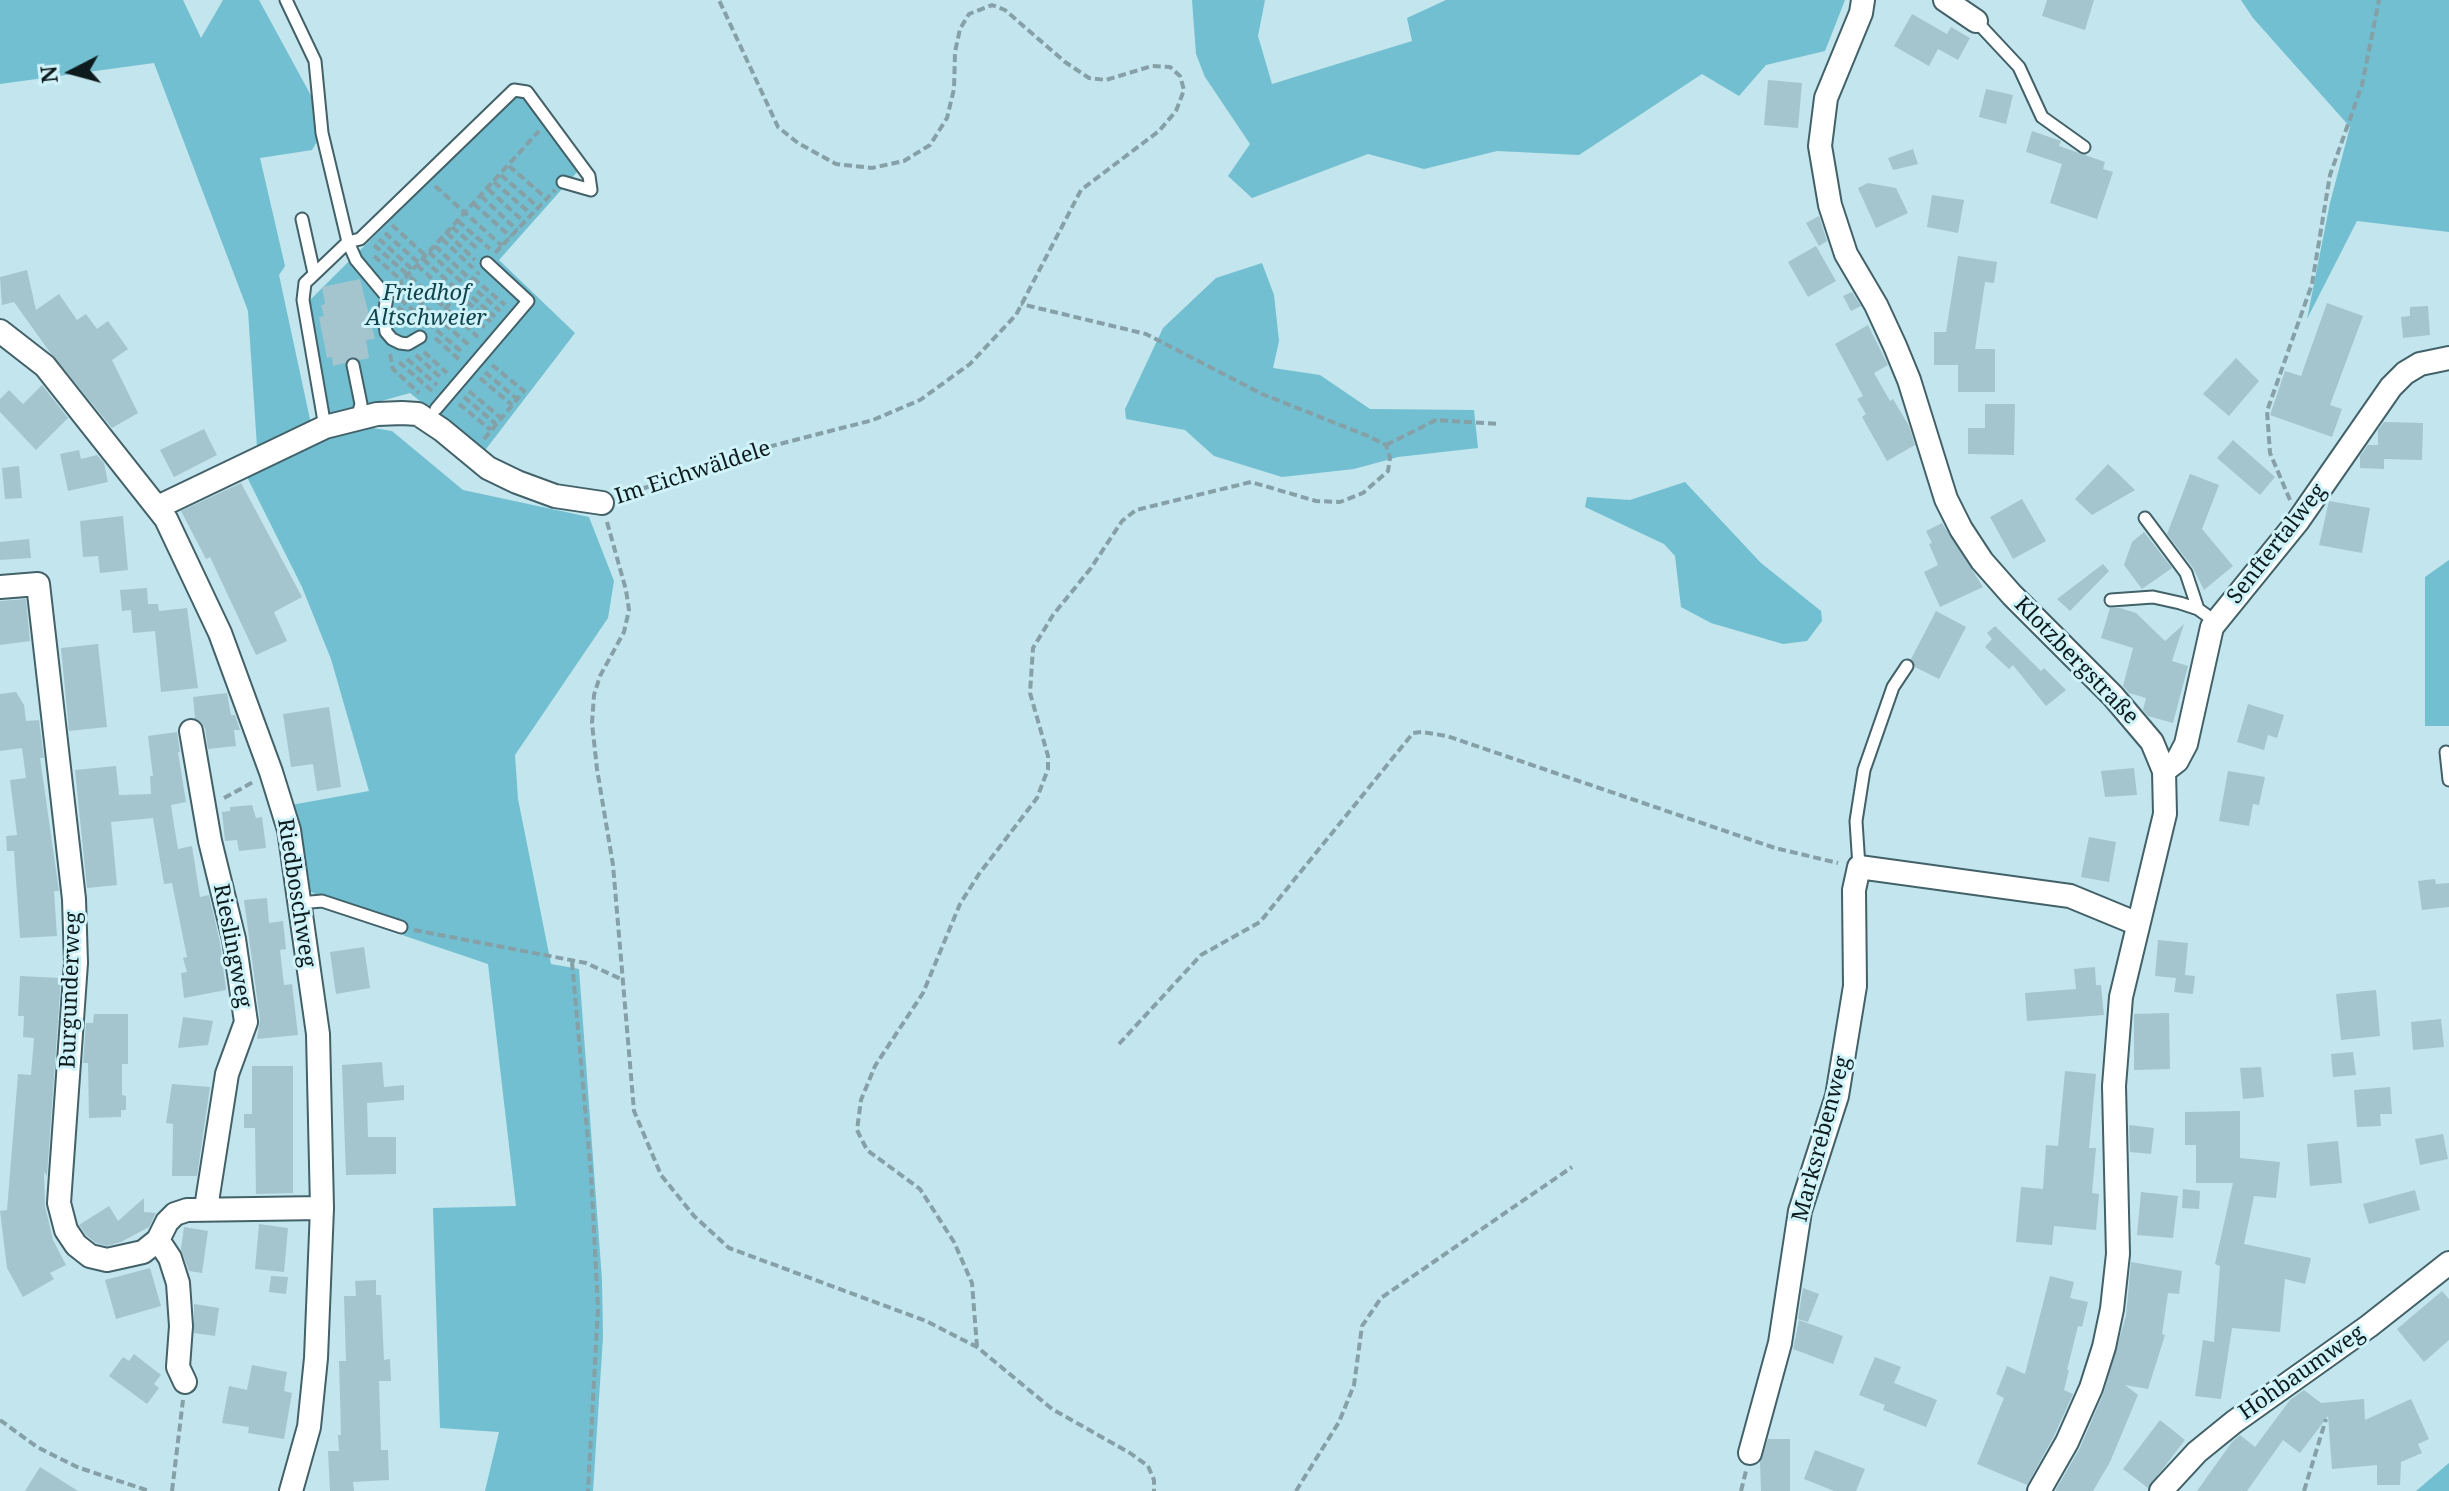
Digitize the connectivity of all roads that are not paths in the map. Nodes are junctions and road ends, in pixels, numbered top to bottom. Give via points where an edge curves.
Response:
1 (286, 0) edge
2 (1863, 0) edge
3 (1945, 0) edge
4 (1976, 21) joint
5 (2084, 147) dead end
6 (563, 182) dead end
7 (302, 219) dead end
8 (348, 242) junction
9 (486, 259) road end
10 (314, 273) junction
11 (0, 331) edge
12 (420, 337) dead end
13 (2449, 358) edge
14 (353, 365) dead end
15 (436, 409) dead end
16 (356, 420) junction
17 (325, 427) junction
18 (602, 503) road end
19 (158, 507) junction
20 (2145, 518) dead end
21 (0, 587) edge
22 (2111, 600) dead end
23 (2207, 616) junction
24 (1907, 666) dead end
25 (191, 731) dead end
26 (2446, 752) dead end
27 (2164, 771) junction
28 (2449, 780) edge
29 (1859, 867) junction
30 (298, 903) junction
31 (2138, 924) junction
32 (401, 927) road end
33 (206, 1208) junction
34 (322, 1208) junction
35 (158, 1240) junction
36 (2449, 1263) edge
37 (185, 1382) road end
38 (1750, 1453) dead end
39 (291, 1491) edge
40 (2039, 1491) edge
41 (2161, 1491) edge

1 - 8 lane via 315,61 322,133
2 - 27 street, Klotzbergstraße via 1826,98 1820,146 1830,205 1846,254 1895,346 1961,529 2012,595 2152,742
3 - 4 street
4 - 5 lane via 2019,67 2042,117
6 - 8 lane via 591,190 589,176 527,92 514,90 360,239
7 - 10 lane
8 - 10 lane
8 - 12 lane via 387,297 386,332 408,344
9 - 15 lane via 528,301
10 - 17 lane via 305,283 303,300
11 - 19 street, Riedboschweg via 45,366
13 - 23 street, Senftertalweg via 2420,364 2391,387 2298,521
14 - 16 lane via 361,404
16 - 17 street, Im Eichwäldele
16 - 18 street, Im Eichwäldele via 418,414 488,468 555,496
17 - 19 street, Im Eichwäldele
19 - 30 street, Riedboschweg via 220,633 271,772 289,830
20 - 23 lane via 2186,573
21 - 35 street, Burgunderweg via 38,584 74,899 76,963 61,1216 76,1245 90,1256 126,1258
22 - 23 lane via 2153,597
23 - 27 street, Senftertalweg via 2212,627 2186,744
24 - 29 lane via 1893,687 1864,770 1856,821
25 - 33 street, Rieslingweg via 246,1022 227,1074
26 - 28 lane
27 - 31 street, Klotzbergstraße via 2165,814
29 - 31 street via 2070,896
29 - 38 street, Marksrebenweg via 1854,890 1855,986 1840,1081 1800,1211 1780,1343
30 - 32 lane via 322,901
30 - 34 street, Riedboschweg via 318,1034
31 - 40 street, Klotzbergstraße via 2121,997 2114,1086 2118,1254 2112,1309 2091,1388
33 - 34 street, Burgunderweg
33 - 35 street, Burgunderweg via 175,1214
34 - 39 street, Riedboschweg via 309,1427
35 - 37 street via 178,1283 178,1367
36 - 41 street, Hohbaumweg via 2234,1422

